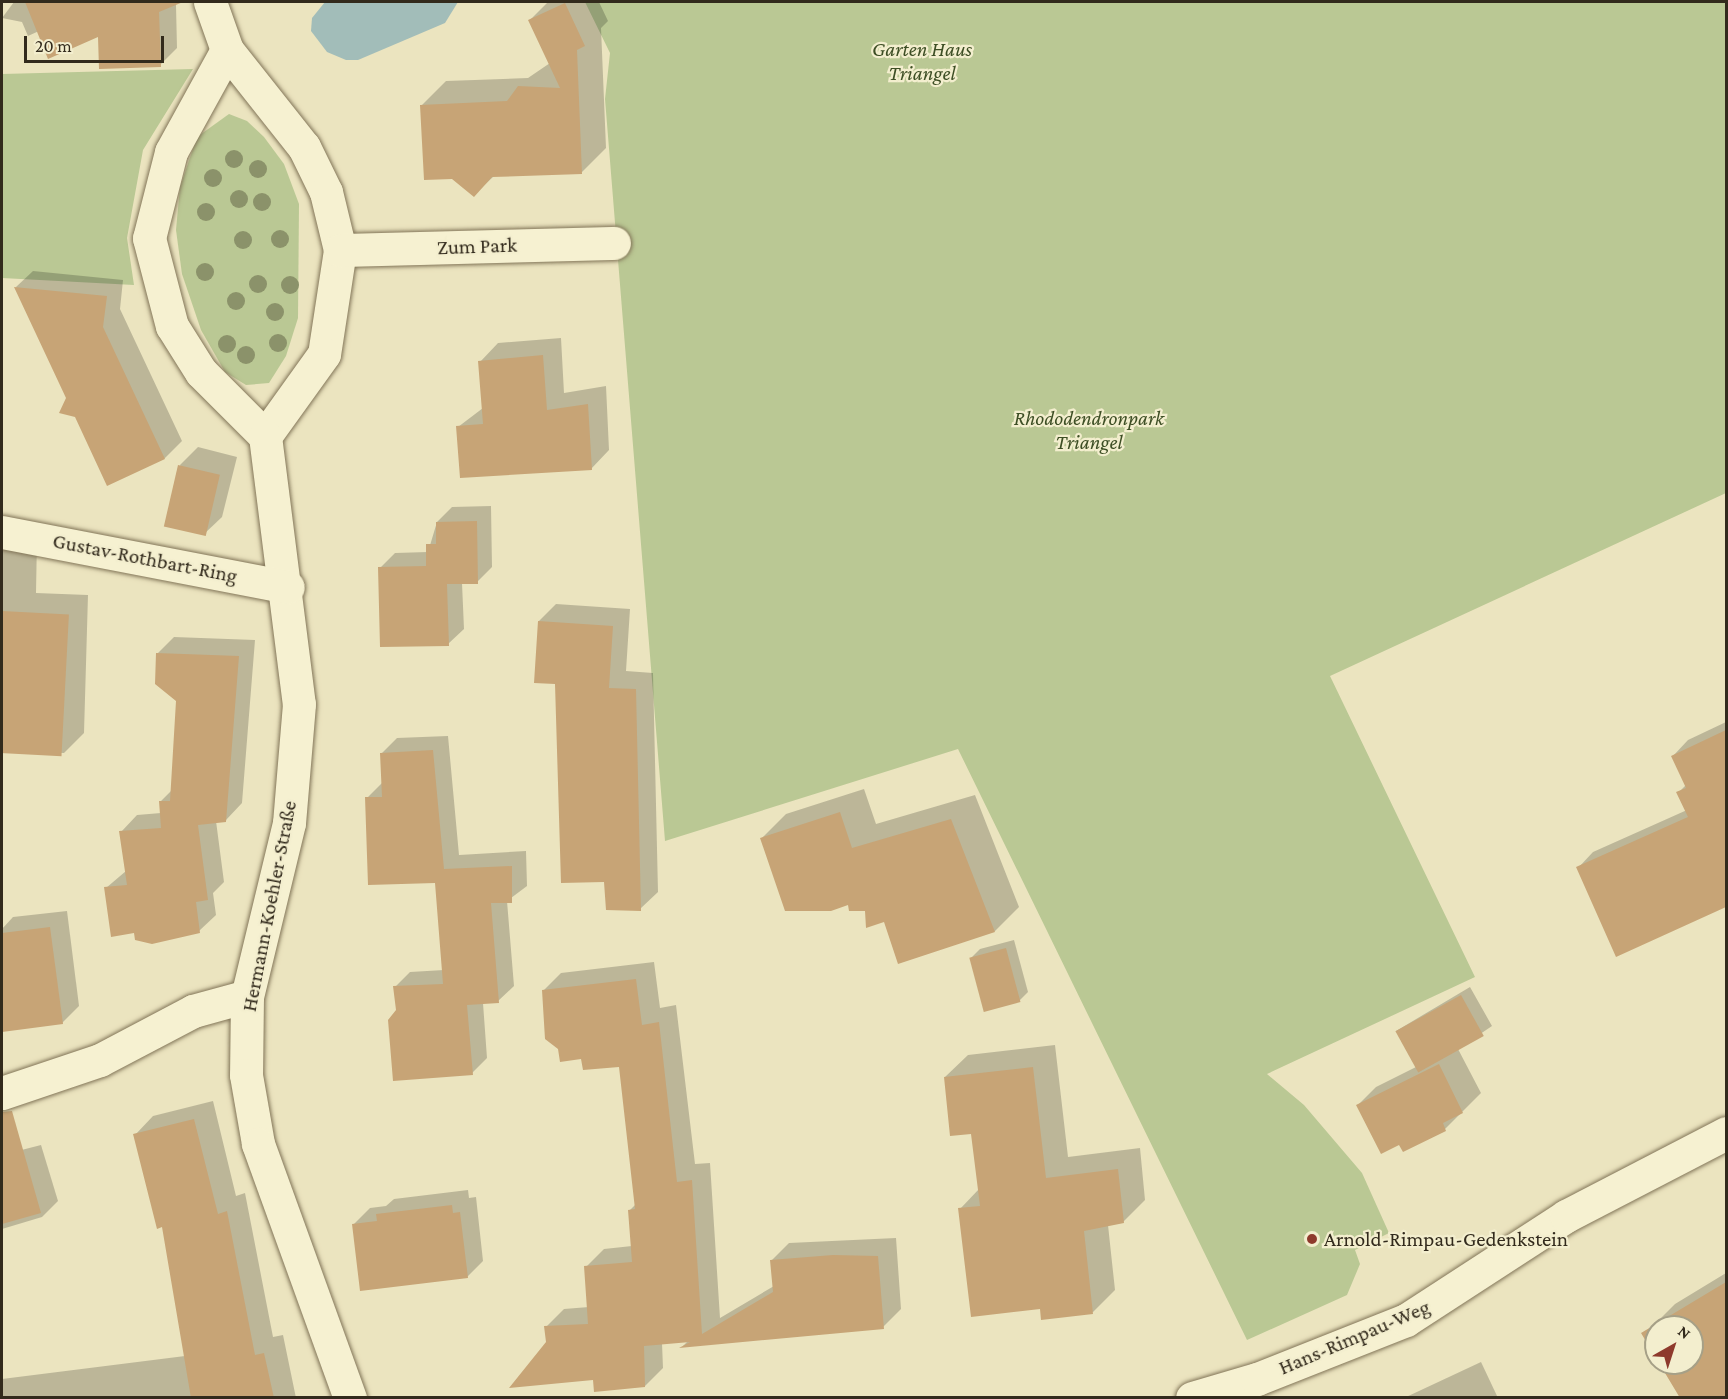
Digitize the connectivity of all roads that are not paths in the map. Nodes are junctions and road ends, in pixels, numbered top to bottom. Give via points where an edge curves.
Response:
1 (210, 2) edge
2 (228, 50) junction
3 (614, 243) dead end
4 (340, 250) junction
5 (266, 436) junction
6 (2, 532) edge
7 (288, 586) junction
8 (247, 996) junction
9 (2, 1093) edge
10 (1726, 1133) edge
11 (350, 1398) edge
12 (1192, 1398) edge

1 - 2 street
2 - 4 street via 304,147 326,192
2 - 5 street via 171,152 149,238 172,326 201,372
3 - 4 street, Zum Park
4 - 5 street via 324,354
5 - 7 street, Hermann-Koehler-Straße
6 - 7 street, Gustav-Rothbart-Ring
7 - 8 street, Hermann-Koehler-Straße via 299,705 289,824
8 - 9 street via 193,1011 100,1060
8 - 11 street, Hermann-Koehler-Straße via 246,1076 258,1144
10 - 12 street, Hans-Rimpau-Weg via 1566,1216 1406,1320 1257,1378

